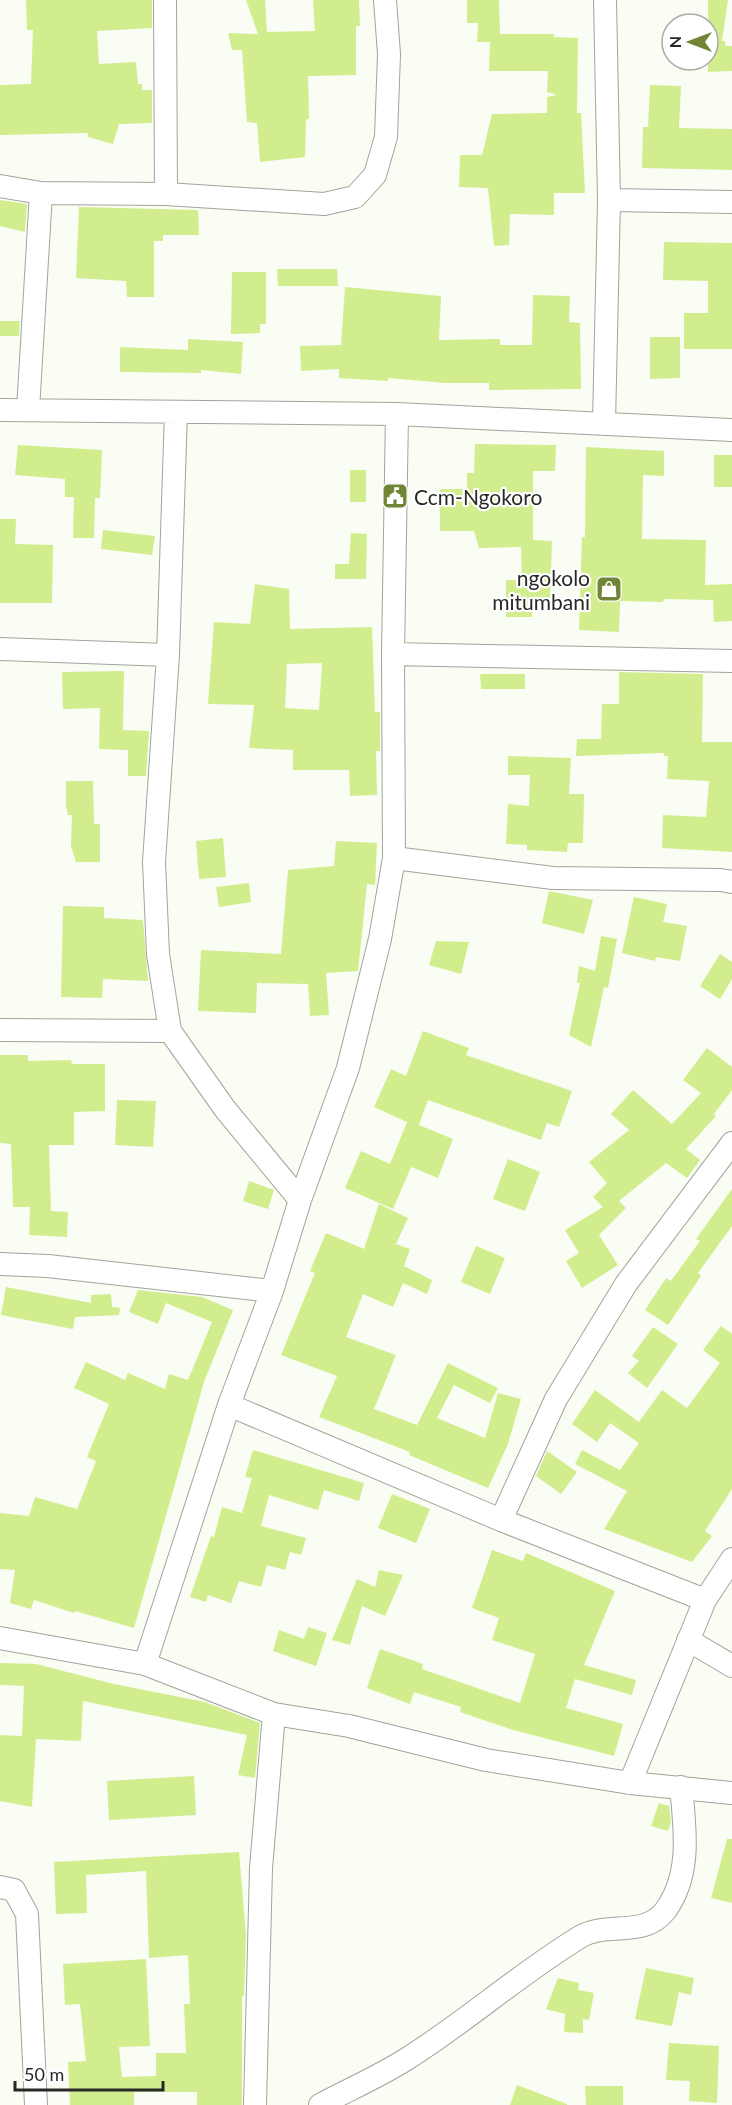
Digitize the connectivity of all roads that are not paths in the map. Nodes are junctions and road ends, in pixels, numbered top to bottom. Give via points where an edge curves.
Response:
1 (165, 0) edge
2 (385, 0) edge
3 (605, 0) edge
4 (0, 186) edge
5 (41, 193) junction
6 (166, 194) junction
7 (609, 200) junction
8 (732, 201) edge
9 (0, 410) edge
10 (28, 410) junction
11 (176, 412) junction
12 (397, 414) junction
13 (604, 423) junction
14 (732, 430) edge
15 (0, 649) edge
16 (393, 654) junction
17 (168, 655) junction
18 (732, 661) edge
19 (394, 858) junction
20 (732, 882) edge
21 (0, 1030) edge
22 (170, 1031) junction
23 (732, 1143) edge
24 (300, 1200) junction
25 (0, 1264) edge
26 (272, 1291) junction
27 (229, 1406) junction
28 (501, 1520) junction
29 (732, 1559) edge
30 (705, 1600) junction
31 (0, 1638) edge
32 (688, 1640) junction
33 (145, 1664) junction
34 (732, 1666) edge
35 (274, 1714) junction
36 (630, 1783) junction
37 (681, 1787) junction
38 (732, 1793) edge
39 (0, 1887) edge
40 (36, 2105) edge
41 (255, 2105) edge
42 (320, 2105) edge

1 - 6 street
2 - 6 street via 389,54 386,137 375,175 355,197 324,204
3 - 7 street
4 - 5 street
5 - 6 street
5 - 10 street
7 - 8 street
7 - 13 street
9 - 10 street
10 - 11 street
11 - 12 street
11 - 17 street
12 - 13 street
12 - 16 street
13 - 14 street
15 - 17 street
16 - 18 street
16 - 19 street
17 - 22 street via 154,862 158,954
19 - 20 street via 553,878
19 - 24 street via 380,939 348,1068
21 - 22 street
22 - 24 street via 225,1109
23 - 28 street via 626,1284 556,1398
24 - 26 street
25 - 26 street
26 - 27 street
27 - 28 street
27 - 33 street
28 - 30 street
29 - 30 street
30 - 32 street
31 - 33 street
32 - 34 street
32 - 36 street
33 - 35 street
35 - 36 street via 349,1726 486,1760
35 - 41 street via 261,1868
36 - 37 street
37 - 38 street
37 - 42 street via 686,1835 684,1862 664,1912 647,1926 583,1935 512,1981 403,2062
39 - 40 street via 14,1890 27,1914

